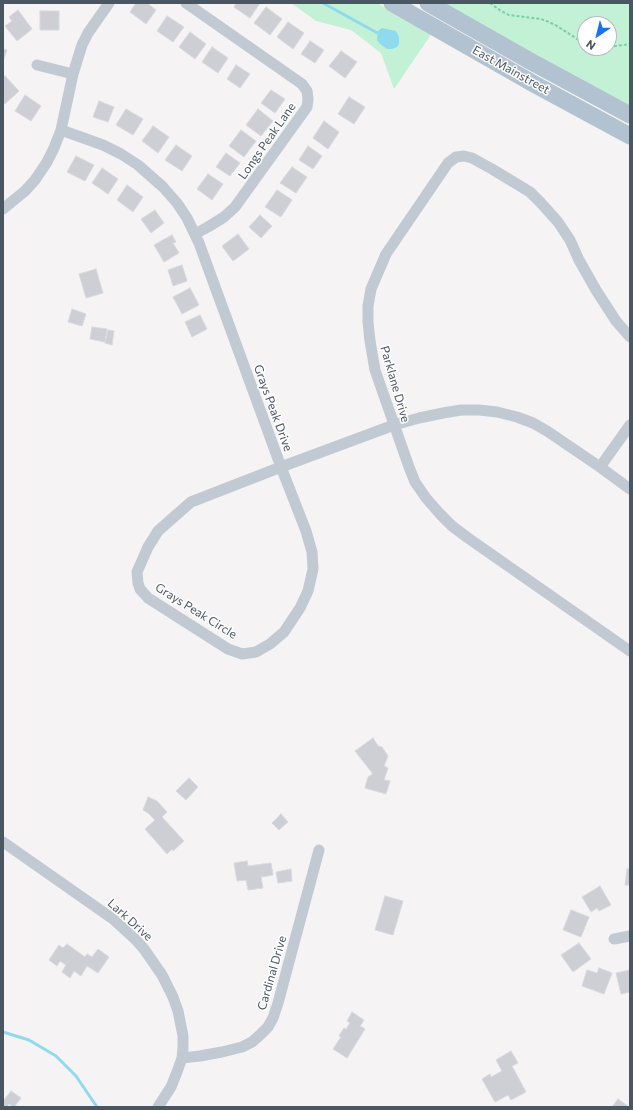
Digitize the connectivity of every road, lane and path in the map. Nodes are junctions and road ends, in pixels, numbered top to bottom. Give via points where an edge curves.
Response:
1 (109, 3) edge
2 (186, 3) edge
3 (392, 3) edge
4 (428, 3) edge
5 (490, 3) edge
6 (577, 39) edge
7 (630, 44) edge
8 (617, 46) edge
9 (37, 65) dead end
10 (73, 74) junction
11 (630, 116) edge
12 (61, 130) junction
13 (630, 136) edge
14 (3, 209) edge
15 (195, 234) junction
16 (630, 337) edge
17 (394, 425) junction
18 (630, 425) edge
19 (600, 467) junction
20 (281, 468) junction
21 (630, 489) edge
22 (630, 651) edge
23 (3, 842) edge
24 (319, 850) dead end
25 (630, 936) edge
26 (614, 939) dead end
27 (182, 1058) junction
28 (158, 1107) edge

1 - 10 street via 85,38
2 - 15 street, Longs Peak Lane via 313,94 235,207 224,218
3 - 13 main road, East Mainstreet
4 - 11 main road, East Mainstreet
5 - 6 path via 509,14 549,22
7 - 8 path
9 - 10 street
10 - 12 street
12 - 14 street via 43,169 25,191
12 - 15 street, Grays Peak Drive via 103,145 138,165 173,199
15 - 20 street, Grays Peak Drive
16 - 17 street, Parklane Drive via 616,322 570,240 541,203 530,192 472,158 456,157 448,163 386,254 371,289 368,322 372,355
17 - 19 street, Grays Peak Drive via 461,410 497,412 533,423
17 - 20 street, Grays Peak Drive
17 - 22 street, Parklane Drive via 415,482 452,526
18 - 19 street
19 - 21 street, Grays Peak Drive
20 - 20 street, Grays Peak Circle via 191,502 158,530 137,572 140,589 148,598 228,649 242,654 256,652 284,632 308,591 313,569 312,552 306,531
23 - 27 street, Lark Drive via 102,911 144,949 162,974 174,997 183,1036
24 - 27 street, Cardinal Drive via 278,1003 268,1027 252,1042 242,1047
25 - 26 street
27 - 28 street via 171,1087

